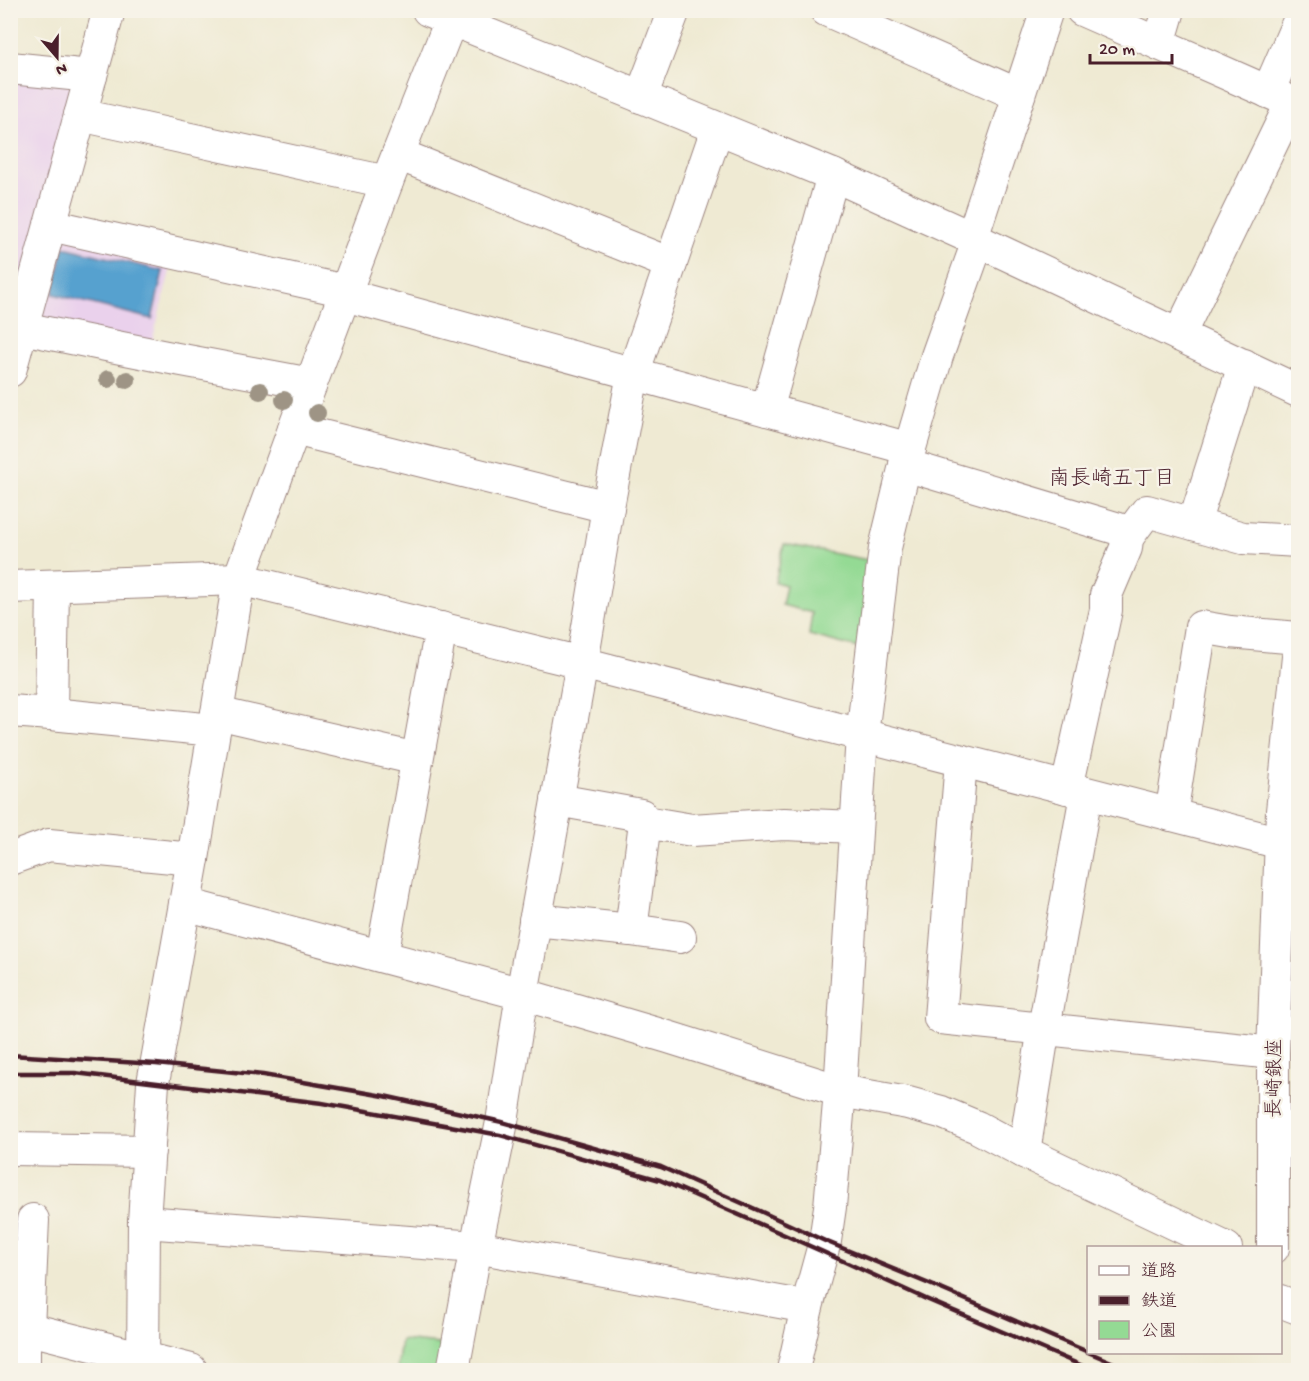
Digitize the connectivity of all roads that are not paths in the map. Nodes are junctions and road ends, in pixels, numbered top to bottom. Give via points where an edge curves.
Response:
1 (109, 10) edge
2 (674, 10) edge
3 (826, 10) edge
4 (1047, 10) edge
5 (1082, 10) edge
6 (1169, 10) edge
7 (440, 15) edge
8 (1299, 23) edge
9 (1158, 44) junction
10 (10, 68) edge
11 (91, 76) junction
12 (1019, 95) junction
13 (641, 97) junction
14 (1286, 99) edge
15 (80, 115) junction
16 (717, 129) junction
17 (392, 168) junction
18 (833, 175) junction
19 (50, 225) junction
20 (975, 239) junction
21 (670, 264) junction
22 (345, 293) junction
23 (22, 328) junction
24 (1179, 335) junction
25 (1244, 365) junction
26 (10, 371) edge
27 (633, 374) junction
28 (311, 384) junction
29 (1299, 391) edge
30 (767, 410) junction
31 (294, 429) junction
32 (907, 457) junction
33 (608, 507) junction
34 (1194, 524) junction
35 (1127, 538) junction
36 (1299, 541) edge
37 (239, 579) junction
38 (10, 586) edge
39 (53, 586) junction
40 (441, 628) junction
41 (1299, 638) edge
42 (1299, 657) edge
43 (582, 663) junction
44 (10, 711) edge
45 (51, 714) junction
46 (216, 722) junction
47 (862, 735) junction
48 (417, 759) junction
49 (961, 761) junction
50 (1076, 791) junction
51 (557, 800) junction
52 (1171, 815) junction
53 (645, 822) junction
54 (856, 827) junction
55 (1290, 847) edge
56 (10, 859) edge
57 (193, 859) junction
58 (185, 903) junction
59 (535, 920) junction
60 (631, 930) junction
61 (680, 938) dead end
62 (382, 956) junction
63 (522, 994) junction
64 (1044, 1028) junction
65 (1273, 1053) junction
66 (840, 1091) junction
67 (1285, 1115) edge
68 (10, 1149) edge
69 (149, 1151) junction
70 (1024, 1152) junction
71 (33, 1220) dead end
72 (144, 1222) junction
73 (1222, 1246) edge
74 (1273, 1246) edge
75 (476, 1247) junction
76 (1282, 1301) edge
77 (807, 1307) junction
78 (1299, 1308) edge
79 (21, 1326) edge
80 (143, 1365) edge
81 (24, 1371) edge
82 (191, 1371) edge
83 (453, 1371) edge
84 (793, 1371) edge

1 - 11 street
2 - 13 street
3 - 12 street
4 - 12 street
5 - 9 street
6 - 9 street
7 - 13 street
7 - 17 street
8 - 14 street
9 - 14 street
10 - 11 street
11 - 15 street
12 - 20 street
13 - 16 street
14 - 24 street
15 - 17 street
15 - 19 street
16 - 18 street
16 - 21 street
17 - 21 street
17 - 22 street
18 - 20 street
18 - 30 street
19 - 22 street
19 - 23 street
20 - 24 street
20 - 32 street
21 - 27 street
22 - 27 street
22 - 28 street
23 - 26 street
23 - 28 street
24 - 25 street
25 - 29 street
25 - 34 street
27 - 30 street
27 - 33 street
28 - 31 street
30 - 32 street
31 - 33 street
31 - 37 street
32 - 35 street via 1119,529
32 - 47 street via 885,548
33 - 43 street
34 - 35 street via 1147,511
34 - 36 street via 1243,538
35 - 50 street via 1106,595
37 - 39 street
37 - 40 street
37 - 46 street
38 - 39 street
39 - 45 street
40 - 43 street
40 - 48 street
41 - 52 street via 1201,627
42 - 55 street, 長崎銀座 via 1282,811
43 - 47 street
43 - 51 street
44 - 45 street
45 - 46 street
46 - 48 street
46 - 57 street
47 - 49 street
47 - 54 street
48 - 62 street
49 - 50 street
49 - 64 street via 940,1018
50 - 52 street
50 - 64 street
51 - 53 street via 641,816
51 - 59 street
52 - 55 street
53 - 54 street via 692,830 784,824
53 - 60 street
54 - 66 street
55 - 65 street, 長崎銀座
56 - 57 street via 49,845
57 - 58 street
58 - 62 street
58 - 69 street via 153,1083
59 - 60 street
59 - 63 street
60 - 61 street
62 - 63 street
63 - 66 street
63 - 75 street via 502,1122
64 - 65 street
64 - 70 street
65 - 67 street, 長崎銀座
66 - 70 street via 941,1112
66 - 77 street via 825,1241
67 - 74 street, 長崎銀座
68 - 69 street
69 - 72 street
70 - 73 street
71 - 79 street
72 - 75 street
72 - 80 street
75 - 77 street
75 - 83 street
76 - 78 street
77 - 84 street
79 - 80 street
79 - 81 street
80 - 82 street

